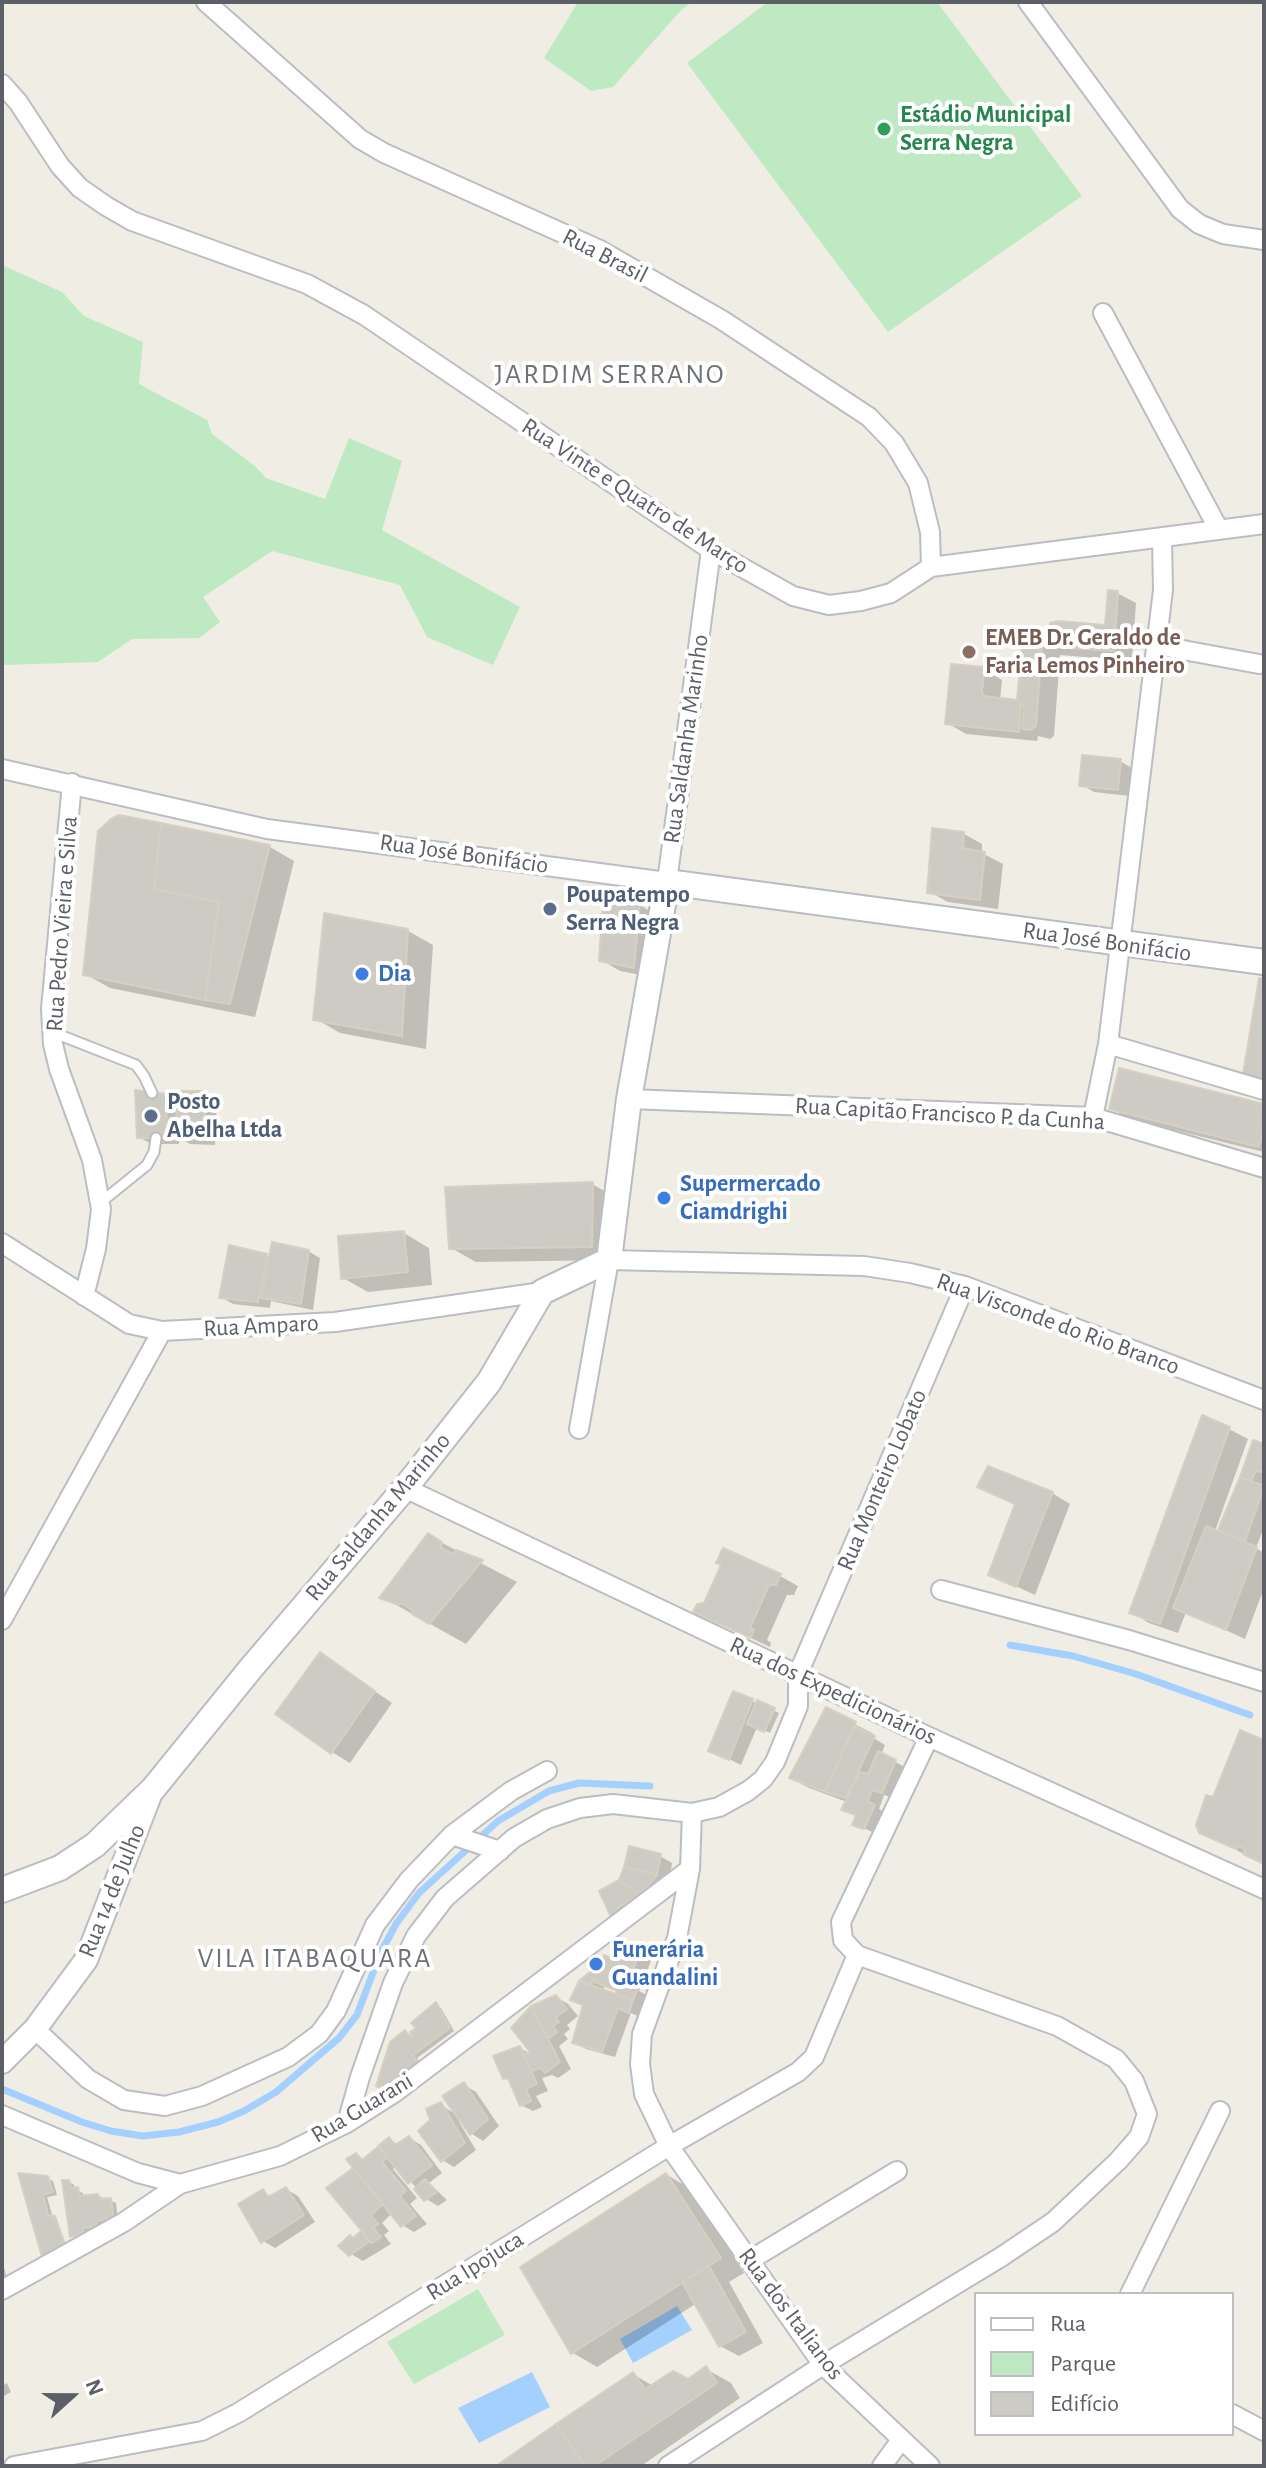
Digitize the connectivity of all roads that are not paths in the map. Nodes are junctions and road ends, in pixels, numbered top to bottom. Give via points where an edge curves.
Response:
1 (206, 2) edge
2 (1028, 2) edge
3 (2, 84) edge
4 (1264, 240) edge
5 (1103, 313) dead end
6 (1264, 524) edge
7 (1219, 530) junction
8 (1162, 538) junction
9 (711, 550) junction
10 (931, 567) junction
11 (1156, 645) junction
12 (1259, 664) dead end
13 (2, 769) edge
14 (72, 783) junction
15 (667, 882) junction
16 (1119, 944) junction
17 (1264, 962) edge
18 (52, 1032) junction
19 (1108, 1044) junction
20 (1264, 1090) edge
21 (152, 1093) dead end
22 (629, 1099) junction
23 (1093, 1117) junction
24 (156, 1138) dead end
25 (1264, 1168) edge
26 (100, 1203) junction
27 (2, 1243) edge
28 (609, 1260) junction
29 (965, 1286) junction
30 (542, 1292) junction
31 (84, 1296) junction
32 (162, 1331) junction
33 (1264, 1400) edge
34 (579, 1429) dead end
35 (405, 1488) junction
36 (941, 1590) dead end
37 (2, 1620) edge
38 (798, 1674) junction
39 (1264, 1682) edge
40 (929, 1737) junction
41 (547, 1771) dead end
42 (153, 1789) junction
43 (692, 1813) junction
44 (455, 1836) junction
45 (494, 1849) junction
46 (690, 1869) junction
47 (1264, 1889) edge
48 (2, 1890) edge
49 (857, 1955) junction
50 (35, 2029) junction
51 (2, 2062) edge
52 (1220, 2111) dead end
53 (2, 2115) edge
54 (347, 2123) junction
55 (669, 2146) junction
56 (897, 2171) dead end
57 (180, 2184) junction
58 (750, 2260) junction
59 (2, 2290) edge
60 (1131, 2292) edge
61 (823, 2365) junction
62 (1234, 2415) edge
63 (1264, 2431) edge
64 (901, 2440) junction
65 (14, 2466) edge
66 (668, 2466) edge
67 (882, 2466) edge
68 (930, 2466) edge

1 - 10 street, Rua Brasil via 360,139 600,250 722,320 869,417 894,443 918,483 930,532
2 - 4 street via 1180,209 1223,234
3 - 9 street, Rua Vinte e Quatro de Março via 60,166 106,206 132,221 307,284 364,315
5 - 7 street
6 - 7 street
7 - 8 street
8 - 10 street
8 - 11 street
9 - 10 street, Rua Vinte e Quatro de Março via 793,596 829,605 891,593
9 - 15 street, Rua Saldanha Marinho
11 - 12 street
11 - 16 street
13 - 14 street, Rua José Bonifácio
14 - 15 street, Rua José Bonifácio via 267,829
14 - 18 street, Rua Pedro Vieira e Silva
15 - 16 main road, Rua José Bonifácio
15 - 22 main road, Rua Saldanha Marinho
16 - 17 main road, Rua José Bonifácio
16 - 19 street
18 - 21 lane via 136,1065
18 - 26 street, Rua Pedro Vieira e Silva
19 - 20 street
19 - 23 street
22 - 23 street, Rua Capitão Francisco P. da Cunha
22 - 28 main road, Rua Saldanha Marinho
23 - 25 street, Rua Capitão Francisco P. da Cunha
24 - 26 lane via 147,1165
26 - 31 street, Rua Pedro Vieira e Silva
27 - 31 street, Rua Amparo
28 - 29 street, Rua Visconde do Rio Branco via 864,1266
28 - 30 main road
28 - 34 street, Rua Saldanha Marinho
29 - 33 street, Rua Visconde do Rio Branco
29 - 38 street, Rua Monteiro Lobato
30 - 32 street, Rua Amparo via 335,1322
30 - 35 main road, Rua Saldanha Marinho via 489,1382
31 - 32 street, Rua Amparo via 129,1324
32 - 37 street
35 - 38 street, Rua dos Expedicionários
35 - 42 main road, Rua Saldanha Marinho
36 - 39 street
38 - 40 street, Rua dos Expedicionários
38 - 43 street, Rua Monteiro Lobato via 798,1706 763,1779 719,1807
40 - 47 street, Rua dos Expedicionários
40 - 49 street via 841,1922 843,1940
41 - 44 street via 511,1791
42 - 48 main road, Rua Saldanha Marinho via 95,1845 60,1868
42 - 50 street, Rua 14 de Julho via 86,1960
43 - 45 street via 613,1804 580,1808 547,1819
43 - 46 street, Rua dos Italianos
44 - 45 street
44 - 50 street via 409,1880 375,1925 336,2011 319,2034 288,2057 202,2096 165,2106 124,2100 88,2079
45 - 54 street via 416,1936 393,1983
46 - 54 street, Rua Guarani
46 - 55 street, Rua dos Italianos via 677,1938 642,2034 644,2094
49 - 55 street, Rua Ipojuca via 807,2065
49 - 61 street via 1057,2026 1116,2059 1134,2081 1147,2114 1139,2137 1053,2222
50 - 51 street, Rua 14 de Julho
52 - 60 street
53 - 57 street via 138,2173
54 - 57 street, Rua Guarani via 280,2156
55 - 58 street, Rua dos Italianos
55 - 65 street, Rua Ipojuca via 202,2431
56 - 58 street
57 - 59 street, Rua Guarani
58 - 61 street, Rua dos Italianos
61 - 64 street, Rua dos Italianos
61 - 66 street
62 - 63 street
64 - 67 street
64 - 68 street, Rua dos Italianos

